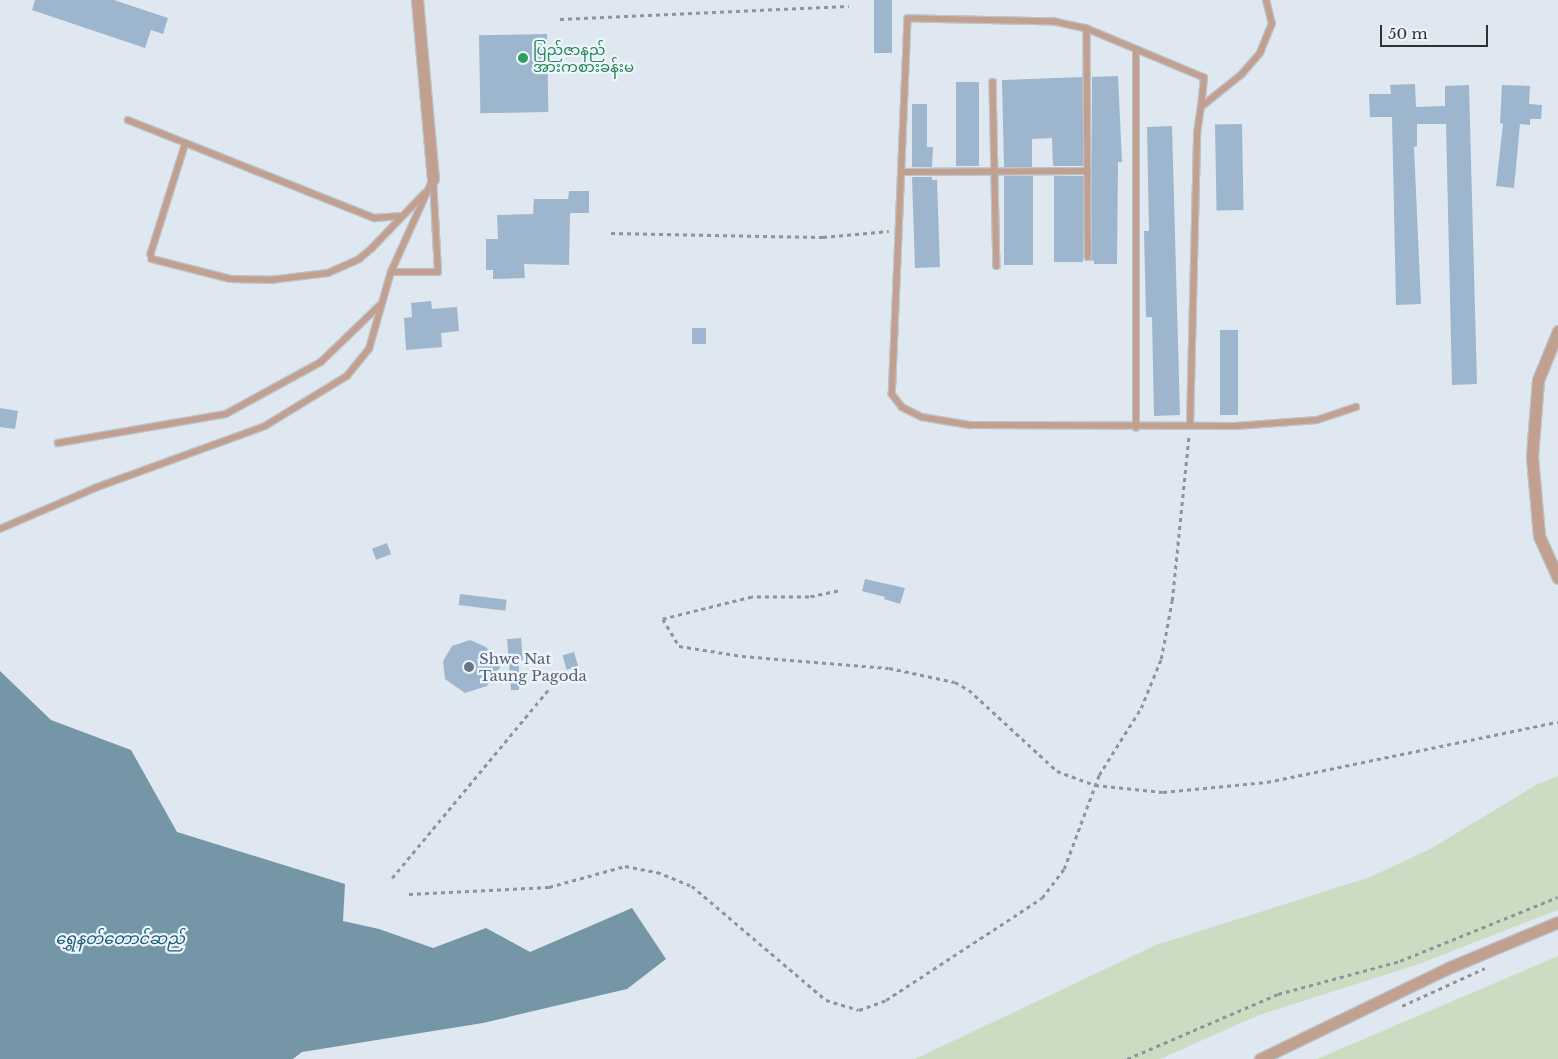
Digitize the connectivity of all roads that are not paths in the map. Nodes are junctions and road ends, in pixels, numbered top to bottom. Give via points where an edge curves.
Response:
1 (417, 0) edge
2 (1266, 0) edge
3 (1087, 29) junction
4 (1136, 50) junction
5 (993, 82) dead end
6 (1201, 108) junction
7 (128, 120) dead end
8 (186, 143) junction
9 (1088, 171) junction
10 (900, 172) junction
11 (995, 172) junction
12 (431, 184) junction
13 (402, 216) junction
14 (1088, 257) dead end
15 (996, 266) dead end
16 (391, 272) junction
17 (379, 306) junction
18 (1558, 331) edge
19 (1356, 407) dead end
20 (1190, 426) junction
21 (1136, 428) junction
22 (58, 443) dead end
23 (0, 529) edge
24 (1558, 578) edge
25 (1558, 922) edge
26 (1260, 1059) edge

1 - 12 street
2 - 6 lane via 1272,24 1260,53 1241,75
3 - 4 lane
3 - 9 lane
3 - 10 lane via 1055,22 908,19
4 - 6 lane via 1204,78
4 - 21 lane
5 - 11 lane
6 - 20 lane via 1197,134
7 - 8 lane
8 - 13 lane via 374,218
8 - 13 lane via 152,259 231,279 306,278 328,273 358,259
9 - 11 lane
9 - 14 lane
10 - 11 lane
10 - 21 lane via 892,394 902,407 922,417 970,425
11 - 15 lane
12 - 13 lane
12 - 16 lane
12 - 16 lane via 438,272
16 - 17 lane
17 - 22 lane via 321,362 226,414
17 - 23 lane via 369,349 347,376 265,426 95,488
18 - 24 street via 1538,380 1532,457 1539,536
19 - 20 lane via 1317,420
20 - 21 lane
25 - 26 street via 1448,968

